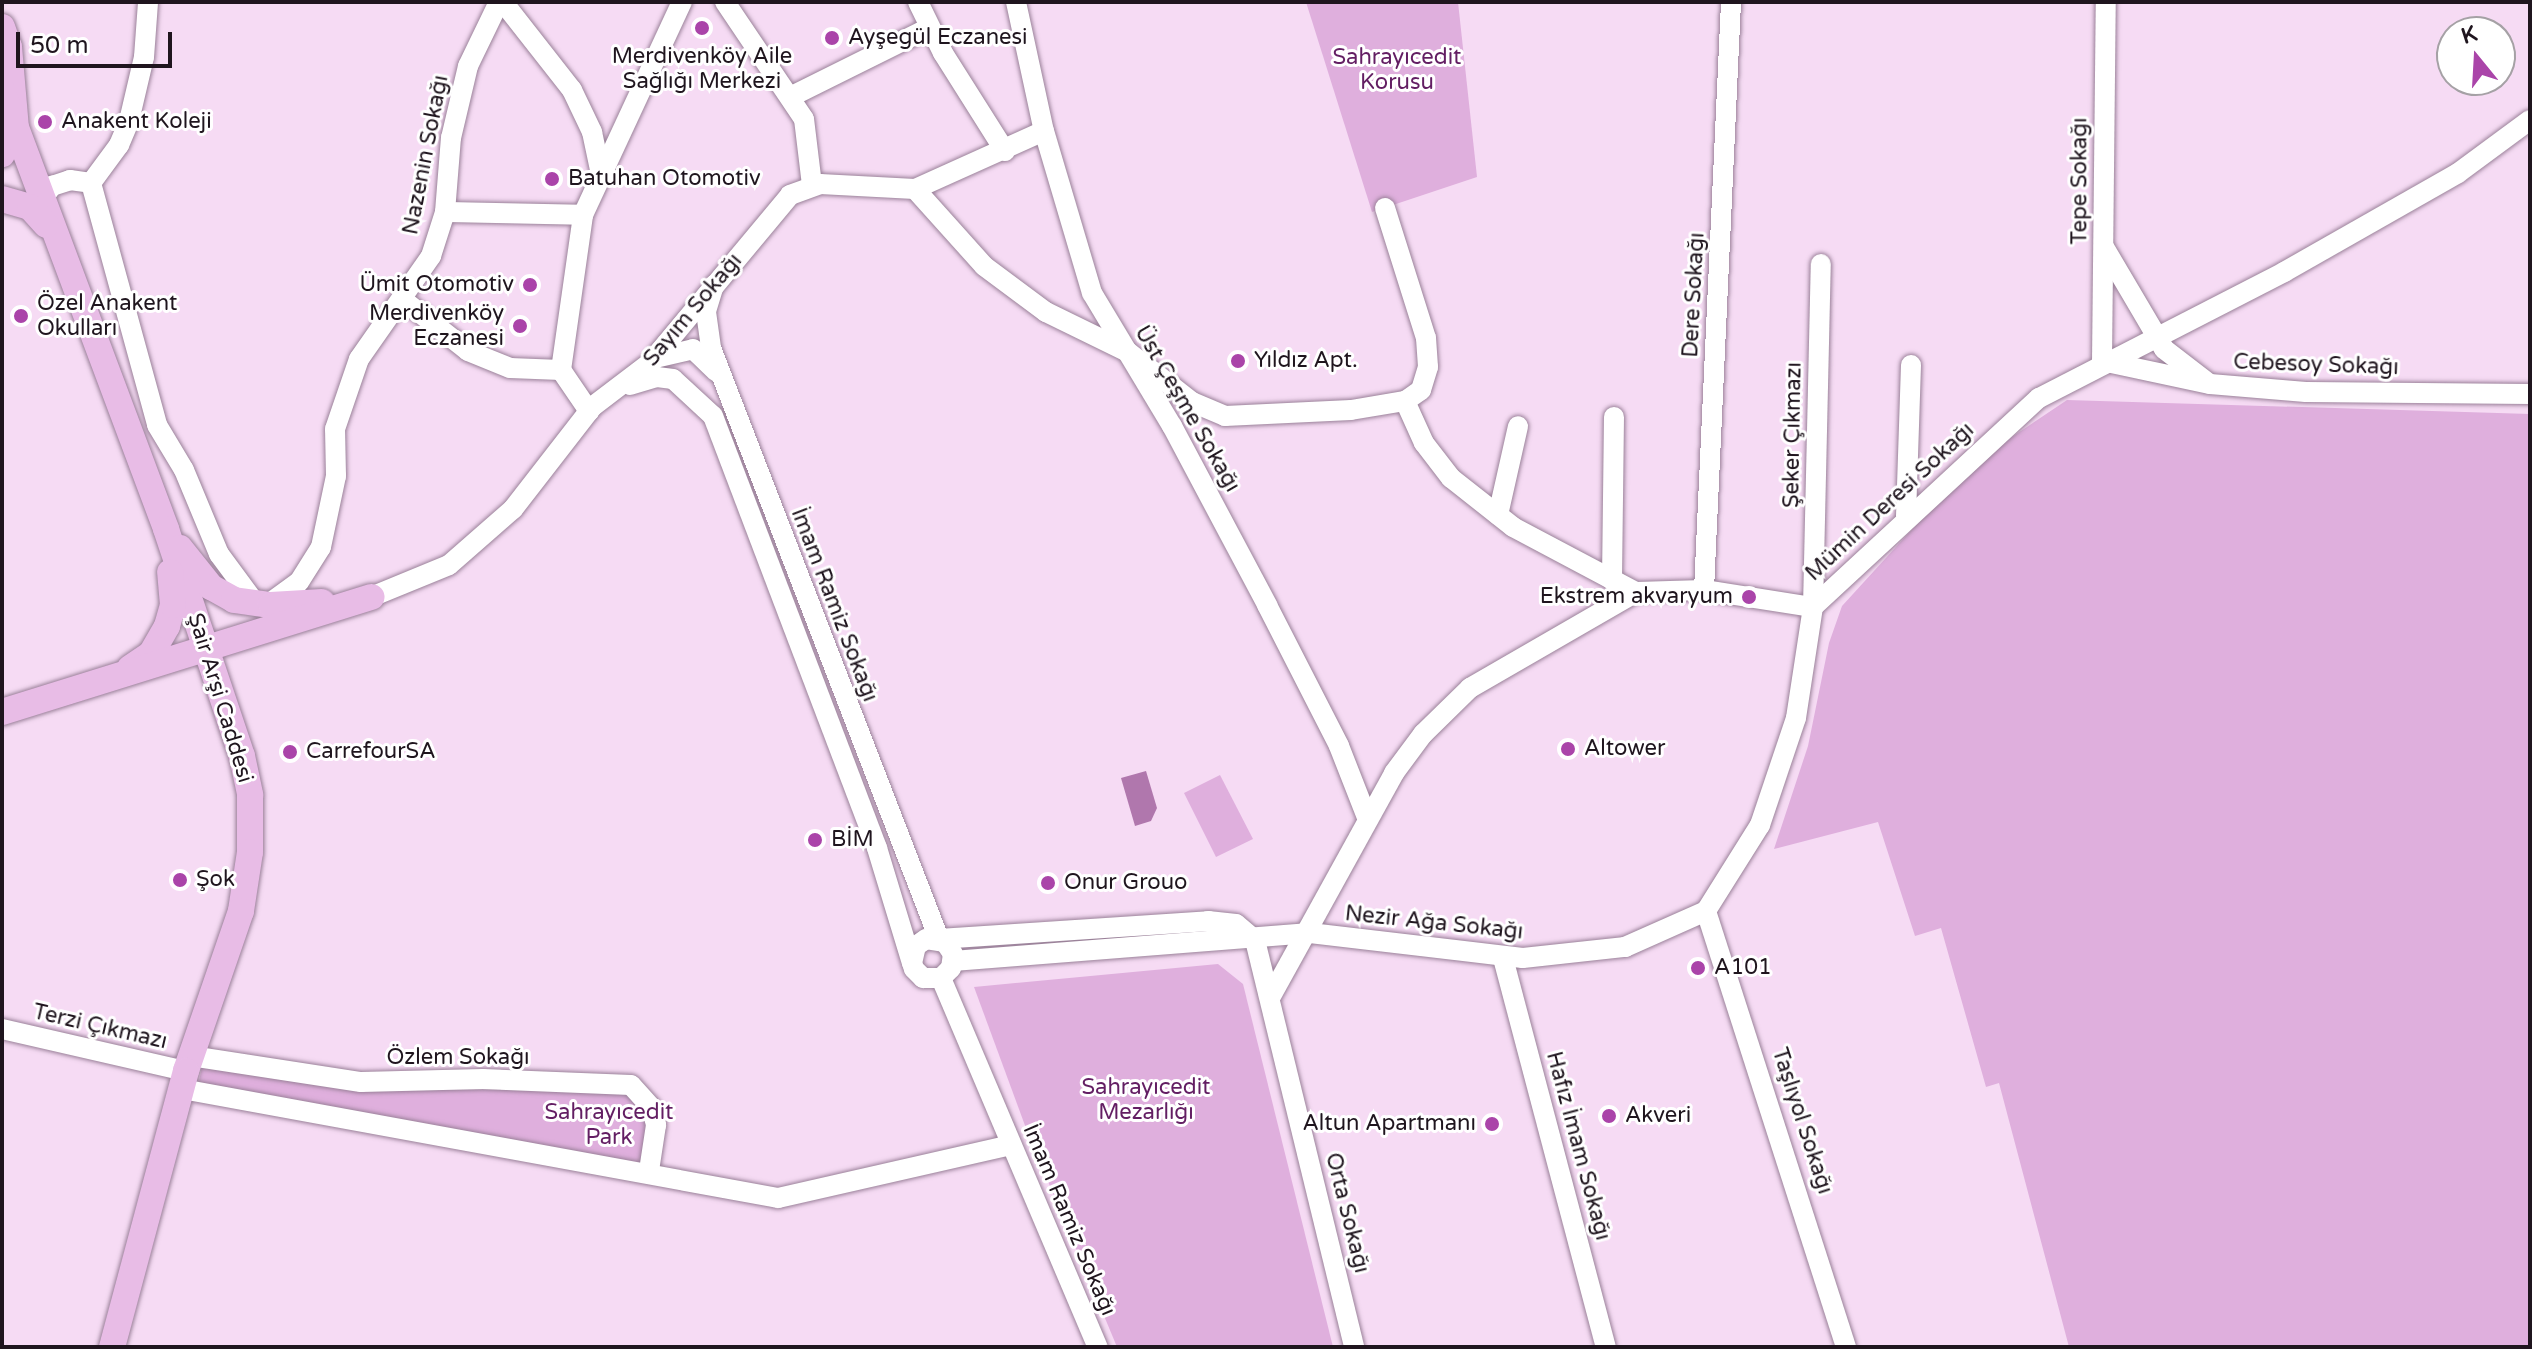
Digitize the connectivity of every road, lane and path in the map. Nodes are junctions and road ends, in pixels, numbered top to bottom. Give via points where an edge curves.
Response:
1 (148, 2) edge
2 (501, 2) edge
3 (682, 2) edge
4 (725, 2) edge
5 (918, 2) edge
6 (1016, 2) edge
7 (1731, 2) edge
8 (2106, 2) edge
9 (2, 27) edge
10 (929, 28) junction
11 (2, 90) edge
12 (790, 97) junction
13 (2530, 120) edge
14 (16, 129) junction
15 (1044, 131) junction
16 (1005, 151) junction
17 (2, 154) edge
18 (600, 169) junction
19 (91, 183) junction
20 (812, 185) junction
21 (915, 189) junction
22 (2, 199) edge
23 (41, 201) junction
24 (1385, 208) dead end
25 (445, 212) junction
26 (583, 215) junction
27 (51, 230) junction
28 (2104, 246) junction
29 (1821, 264) dead end
30 (714, 285) junction
31 (402, 299) junction
32 (2160, 342) junction
33 (1128, 352) junction
34 (2102, 361) junction
35 (651, 362) junction
36 (1911, 365) dead end
37 (561, 370) junction
38 (2153, 375) junction
39 (2210, 384) junction
40 (726, 388) junction
41 (614, 390) junction
42 (2530, 394) edge
43 (1405, 401) junction
44 (589, 411) junction
45 (1614, 417) dead end
46 (1518, 426) dead end
47 (1498, 515) junction
48 (1906, 516) junction
49 (166, 529) junction
50 (1612, 580) junction
51 (1704, 590) junction
52 (1636, 592) junction
53 (371, 597) junction
54 (260, 605) junction
55 (1813, 607) junction
56 (207, 650) junction
57 (88, 687) junction
58 (2, 712) edge
59 (1368, 820) junction
60 (1706, 911) junction
61 (1310, 933) junction
62 (939, 939) junction
63 (1255, 940) junction
64 (1503, 958) junction
65 (912, 963) junction
66 (947, 970) junction
67 (1270, 998) junction
68 (2, 1029) edge
69 (186, 1072) junction
70 (1011, 1145) junction
71 (649, 1171) junction
72 (112, 1347) edge
73 (1098, 1347) edge
74 (1354, 1347) edge
75 (1606, 1347) edge
76 (1846, 1347) edge

1 - 19 street via 144,57 129,121 119,145
2 - 18 street via 572,90 592,132
2 - 25 street, Nazenin Sokağı via 468,66 451,138
3 - 18 street via 649,80
4 - 12 street
5 - 10 street
6 - 15 street, Üst Çeşme Sokağı
7 - 51 street, Dere Sokağı
8 - 28 street, Tepe Sokağı
9 - 14 main road via 9,47
10 - 12 street
10 - 16 street
11 - 14 main road, Şair Arşi Caddesi
12 - 20 street via 807,126
13 - 32 street, Mümin Deresi Sokağı via 2458,173
14 - 17 main road
14 - 23 main road, Şair Arşi Caddesi
15 - 16 street
15 - 33 street, Üst Çeşme Sokağı via 1092,293
16 - 21 street
18 - 26 street
19 - 23 street via 70,180 52,186
19 - 54 street via 157,425 184,470 219,554 245,596
20 - 21 street
20 - 30 street, Sayım Sokağı via 783,200
21 - 33 street via 984,266 1046,312
22 - 27 main road via 30,207
23 - 27 main road, Şair Arşi Caddesi
24 - 43 street via 1426,338 1428,367 1421,390
25 - 26 street
25 - 31 street, Nazenin Sokağı via 431,256
26 - 37 street
27 - 49 main road, Şair Arşi Caddesi
28 - 32 street
28 - 34 street, Tepe Sokağı
29 - 55 street, Şeker Çıkmazı
30 - 35 street, Sayım Sokağı
30 - 40 street, İmam Ramiz Sokağı via 706,326
31 - 37 street via 468,351 510,368
31 - 54 street, Nazenin Sokağı via 359,359 335,429 336,476 321,547 299,582
32 - 34 street, Mümin Deresi Sokağı
32 - 38 street via 2164,363
32 - 39 street
33 - 43 street via 1192,402 1225,416 1351,410
33 - 59 street, Üst Çeşme Sokağı via 1267,605 1339,746
34 - 38 street, Cebesoy Sokağı
34 - 48 street, Mümin Deresi Sokağı via 2039,398
35 - 40 street via 667,352 693,349 708,359
35 - 41 street, Sayım Sokağı
36 - 48 street
37 - 44 street
38 - 39 street, Cebesoy Sokağı
39 - 42 street, Cebesoy Sokağı via 2306,392
40 - 62 street, İmam Ramiz Sokağı
41 - 44 street, Sayım Sokağı
41 - 65 street, İmam Ramiz Sokağı via 665,377 705,405 877,848
43 - 47 street via 1424,443 1451,478
44 - 53 street, Sayım Sokağı via 528,494 473,546 432,575
45 - 50 street
46 - 47 street
47 - 50 street
48 - 55 street, Mümin Deresi Sokağı
49 - 54 main road via 211,587
49 - 56 main road, Şair Arşi Caddesi
49 - 57 main road via 173,599 165,632 139,663
50 - 52 street
51 - 52 street, Mümin Deresi Sokağı
51 - 55 street, Mümin Deresi Sokağı
52 - 59 street, Mümin Deresi Sokağı via 1470,688 1423,734
53 - 54 main road
53 - 56 main road, Sayım Sokağı
55 - 60 street via 1786,758 1760,825
56 - 57 main road, Sayım Sokağı
56 - 69 main road, Şair Arşi Caddesi via 242,756 250,795 250,852 241,911
57 - 58 main road
59 - 61 street, Mümin Deresi Sokağı
60 - 64 street, Nezir Ağa Sokağı via 1625,947
60 - 76 street, Taşlıyol Sokağı
61 - 63 street, Nezir Ağa Sokağı
61 - 64 street, Nezir Ağa Sokağı
61 - 67 street
62 - 63 street via 1208,921 1236,924
62 - 65 street via 916,946
62 - 66 street via 950,948
63 - 66 street, Nezir Ağa Sokağı
63 - 67 street, Orta Sokağı
64 - 75 street, Hafız İmam Sokağı
65 - 66 street via 923,978
66 - 70 street, İmam Ramiz Sokağı
67 - 74 street, Orta Sokağı
68 - 69 street, Terzi Çıkmazı
69 - 71 street
69 - 71 street, Özlem Sokağı via 361,1082 483,1079 631,1085 651,1107 656,1125
69 - 72 main road, Şair Arşi Caddesi
70 - 71 street via 778,1198
70 - 73 street, İmam Ramiz Sokağı

